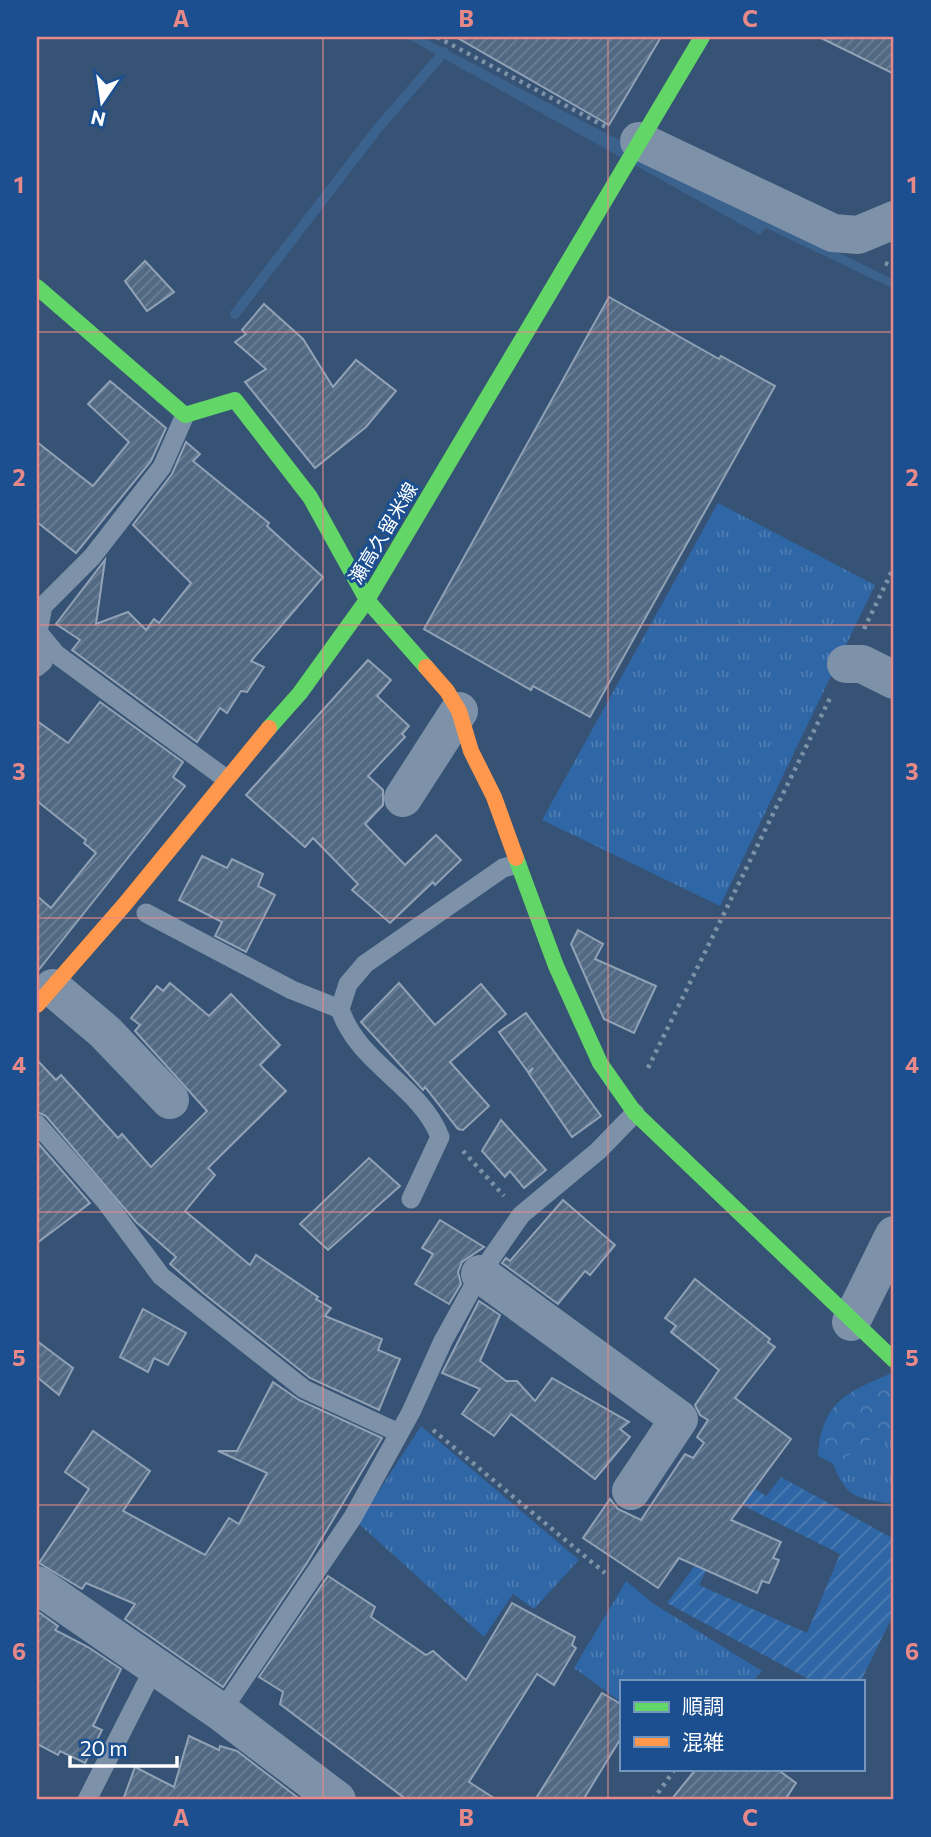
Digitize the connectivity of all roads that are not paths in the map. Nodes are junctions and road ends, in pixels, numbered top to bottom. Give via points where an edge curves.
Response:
1 (702, 37) edge
2 (639, 141) junction
3 (894, 220) edge
4 (37, 287) edge
5 (185, 415) junction
6 (367, 600) junction
7 (48, 645) junction
8 (846, 664) road end
9 (37, 667) edge
10 (894, 680) edge
11 (459, 711) junction
12 (225, 778) junction
13 (403, 798) dead end
14 (517, 864) junction
15 (146, 913) dead end
16 (45, 997) edge
17 (340, 1009) junction
18 (170, 1100) dead end
19 (632, 1109) junction
20 (37, 1124) edge
21 (411, 1199) dead end
22 (894, 1236) edge
23 (480, 1275) junction
24 (851, 1322) junction
25 (894, 1360) edge
26 (399, 1433) junction
27 (631, 1491) dead end
28 (37, 1585) edge
29 (155, 1666) junction
30 (222, 1712) junction
31 (87, 1800) edge
32 (337, 1800) edge

1 - 2 street, 瀬高久留米線
2 - 3 street via 833,233 858,235
2 - 6 street, 瀬高久留米線
4 - 5 street
5 - 6 street via 236,400 310,497
5 - 7 lane via 162,467 92,557 43,606 38,632
6 - 11 street via 447,691
6 - 12 street, 瀬高久留米線 via 300,693
7 - 9 lane
7 - 12 lane
8 - 10 street via 862,664
11 - 13 street
11 - 14 street
12 - 16 street, 瀬高久留米線
14 - 17 lane via 503,868 365,964 348,984
14 - 19 street via 600,1063
15 - 17 lane via 292,990
16 - 18 street via 105,1032
17 - 21 lane via 362,1050 432,1116 440,1137
19 - 23 lane via 598,1152 522,1215
19 - 24 street
20 - 26 lane via 106,1202 161,1276 304,1389
22 - 24 street
23 - 26 lane
23 - 27 street via 679,1419
24 - 25 street
26 - 30 lane via 353,1517
28 - 29 street
29 - 30 street
29 - 31 lane
30 - 32 street

